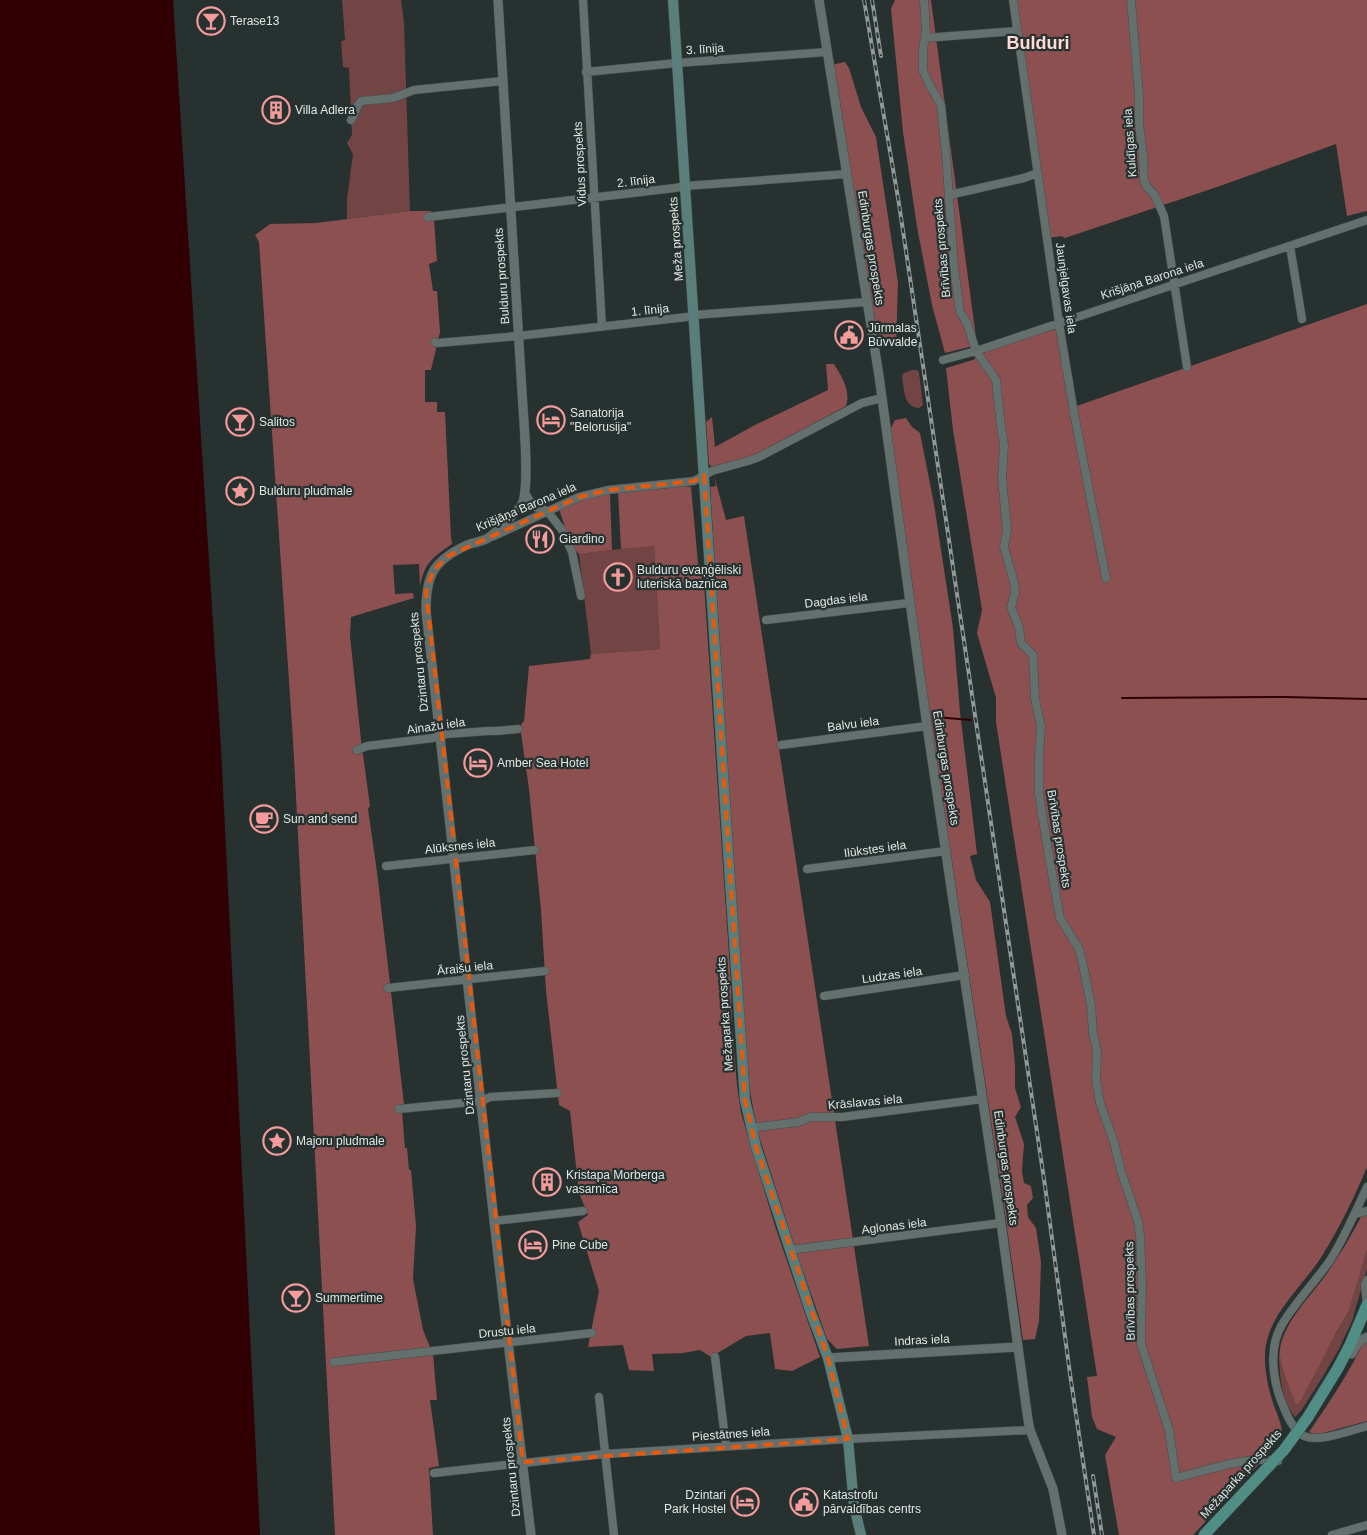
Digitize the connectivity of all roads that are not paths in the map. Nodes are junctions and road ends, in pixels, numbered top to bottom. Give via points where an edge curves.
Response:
1 (498, 0) edge
2 (582, 0) edge
3 (673, 0) edge
4 (819, 0) edge
5 (924, 0) edge
6 (1013, 0) edge
7 (1131, 0) edge
8 (1016, 31) junction
9 (925, 38) junction
10 (827, 52) junction
11 (677, 63) junction
12 (586, 72) junction
13 (503, 81) junction
14 (352, 120) dead end
15 (1037, 173) junction
16 (846, 174) junction
17 (685, 186) junction
18 (949, 195) junction
19 (594, 198) junction
20 (510, 208) junction
21 (428, 217) dead end
22 (1367, 220) edge
23 (1290, 246) junction
24 (1175, 285) junction
25 (867, 302) junction
26 (694, 316) junction
27 (1302, 319) dead end
28 (1059, 323) junction
29 (602, 327) junction
30 (518, 336) junction
31 (435, 342) dead end
32 (976, 351) junction
33 (943, 360) dead end
34 (1187, 367) dead end
35 (882, 398) junction
36 (704, 475) junction
37 (525, 494) junction
38 (548, 512) junction
39 (489, 538) junction
40 (1106, 578) dead end
41 (426, 592) joint
42 (581, 596) dead end
43 (910, 603) junction
44 (766, 620) dead end
45 (927, 726) junction
46 (518, 728) dead end
47 (440, 736) junction
48 (782, 745) dead end
49 (357, 750) dead end
50 (535, 850) dead end
51 (946, 851) junction
52 (454, 858) junction
53 (386, 866) dead end
54 (807, 869) dead end
55 (545, 971) dead end
56 (965, 976) junction
57 (468, 979) junction
58 (388, 988) dead end
59 (824, 996) dead end
60 (557, 1093) dead end
61 (983, 1098) junction
62 (482, 1101) junction
63 (399, 1109) dead end
64 (751, 1128) junction
65 (1367, 1187) edge
66 (583, 1211) dead end
67 (1367, 1211) edge
68 (1355, 1214) junction
69 (494, 1221) junction
70 (1001, 1223) junction
71 (790, 1250) junction
72 (1367, 1280) edge
73 (1367, 1305) edge
74 (592, 1333) dead end
75 (1367, 1337) edge
76 (509, 1342) junction
77 (1017, 1347) junction
78 (715, 1357) dead end
79 (828, 1358) junction
80 (334, 1362) dead end
81 (1338, 1368) junction
82 (599, 1397) dead end
83 (1367, 1426) edge
84 (1030, 1430) junction
85 (1303, 1436) junction
86 (848, 1438) junction
87 (726, 1446) junction
88 (604, 1454) junction
89 (523, 1462) junction
90 (434, 1473) dead end
91 (1367, 1525) edge
92 (531, 1535) edge
93 (614, 1535) edge
94 (861, 1535) edge
95 (1062, 1535) edge
96 (1204, 1535) edge
97 (1332, 1535) edge

1 - 13 street, Bulduru prospekts
2 - 12 street, Vidus prospekts
3 - 11 main road, Meža prospekts
4 - 10 street, Edinburgas prospekts
5 - 9 street, Brīvības prospekts
6 - 8 street, Jaunjelgavas iela
7 - 24 street, Kuldīgas iela via 1144,181 1164,216
8 - 9 street
8 - 15 street, Jaunjelgavas iela
9 - 18 street, Brīvības prospekts via 924,70 941,104
10 - 11 street, 3. līnija
10 - 16 street, Edinburgas prospekts
11 - 12 street, 3. līnija
11 - 17 main road, Meža prospekts
12 - 19 street, Vidus prospekts
13 - 14 street via 414,90 393,98 361,101
13 - 20 street, Bulduru prospekts
15 - 18 street
15 - 28 street, Jaunjelgavas iela
16 - 17 street, 2. līnija
16 - 25 street, Edinburgas prospekts
17 - 19 street, 2. līnija
17 - 26 main road, Meža prospekts
18 - 32 street, Brīvības prospekts via 960,312
19 - 20 street, 2. līnija
19 - 29 street, Vidus prospekts
20 - 21 street, 2. līnija
20 - 30 street, Bulduru prospekts
22 - 23 street, Krišjāņa Barona iela
23 - 24 street, Krišjāņa Barona iela
23 - 27 street
24 - 28 street, Krišjāņa Barona iela
24 - 34 street, Kuldīgas iela
25 - 26 street, 1. līnija
25 - 35 street, Edinburgas prospekts
26 - 29 street, 1. līnija
26 - 36 main road, Meža prospekts
28 - 32 street, Krišjāņa Barona iela
28 - 40 street, Jaunjelgavas iela
29 - 30 street, 1. līnija
30 - 31 street, 1. līnija
30 - 37 street, Bulduru prospekts via 526,451
32 - 33 street, Krišjāņa Barona iela
32 - 85 street, Brīvības prospekts via 996,380 1004,445 1002,478 1007,530 1004,547 1015,593 1011,607 1021,642 1033,655 1035,699 1041,726 1039,795 1060,918 1082,960 1091,1005 1100,1103 1138,1221 1141,1344 1170,1430 1176,1478 1252,1459 1278,1461
35 - 36 street, Krišjāņa Barona iela via 862,403 759,457
35 - 43 street, Edinburgas prospekts
36 - 38 street, Krišjāņa Barona iela via 694,481 608,490 579,497
36 - 64 main road, Mežaparka prospekts via 744,1090
37 - 38 street via 532,505
37 - 39 street via 522,505
38 - 39 street, Krišjāņa Barona iela
38 - 42 street via 562,530 572,552
39 - 41 street, Krišjāņa Barona iela via 468,545 438,563
41 - 47 street, Dzintaru prospekts
43 - 44 street, Dagdas iela
43 - 45 street, Edinburgas prospekts
45 - 48 street, Balvu iela
45 - 51 street, Edinburgas prospekts
46 - 47 street, Ainažu iela
47 - 49 street, Ainažu iela
47 - 52 street, Dzintaru prospekts
50 - 52 street, Alūksnes iela
51 - 54 street, Ilūkstes iela
51 - 56 street, Edinburgas prospekts
52 - 53 street, Alūksnes iela
52 - 57 street, Dzintaru prospekts
55 - 57 street, Āraišu iela
56 - 59 street, Ludzas iela
56 - 61 street, Edinburgas prospekts
57 - 58 street, Āraišu iela
57 - 62 street, Dzintaru prospekts
60 - 62 street via 490,1097
61 - 64 street, Krāslavas iela via 875,1114 811,1117 798,1122
61 - 70 street, Edinburgas prospekts
62 - 63 street
62 - 69 street, Dzintaru prospekts
64 - 71 main road, Mežaparka prospekts
65 - 68 street, Mežaparka prospekts
66 - 69 street
67 - 68 street
68 - 85 street, Mežaparka prospekts via 1331,1259 1282,1325 1274,1349 1274,1372 1280,1399 1288,1417
69 - 76 street, Dzintaru prospekts
70 - 71 street, Aglonas iela
70 - 77 street, Edinburgas prospekts
71 - 79 main road, Mežaparka prospekts
72 - 73 street, Mežaparka prospekts
73 - 81 main road, Mežaparka prospekts
74 - 76 street, Drustu iela
75 - 81 street, Mežaparka prospekts via 1356,1345 1348,1361
76 - 80 street, Drustu iela
76 - 89 street, Dzintaru prospekts
77 - 79 street, Indras iela
77 - 84 street, Edinburgas prospekts
78 - 87 street
79 - 86 main road, Mežaparka prospekts
81 - 96 main road, Mežaparka prospekts, bridge via 1284,1450
82 - 88 street
83 - 85 street via 1326,1437
84 - 86 street, Piestātnes iela
84 - 95 street, Edinburgas prospekts via 1053,1489
86 - 87 street, Piestātnes iela
86 - 94 main road, Mežaparka prospekts via 854,1506
87 - 88 street, Piestātnes iela
88 - 89 street, Piestātnes iela
88 - 93 street
89 - 90 street, Piestātnes iela
89 - 92 street, Dzintaru prospekts
91 - 97 street

